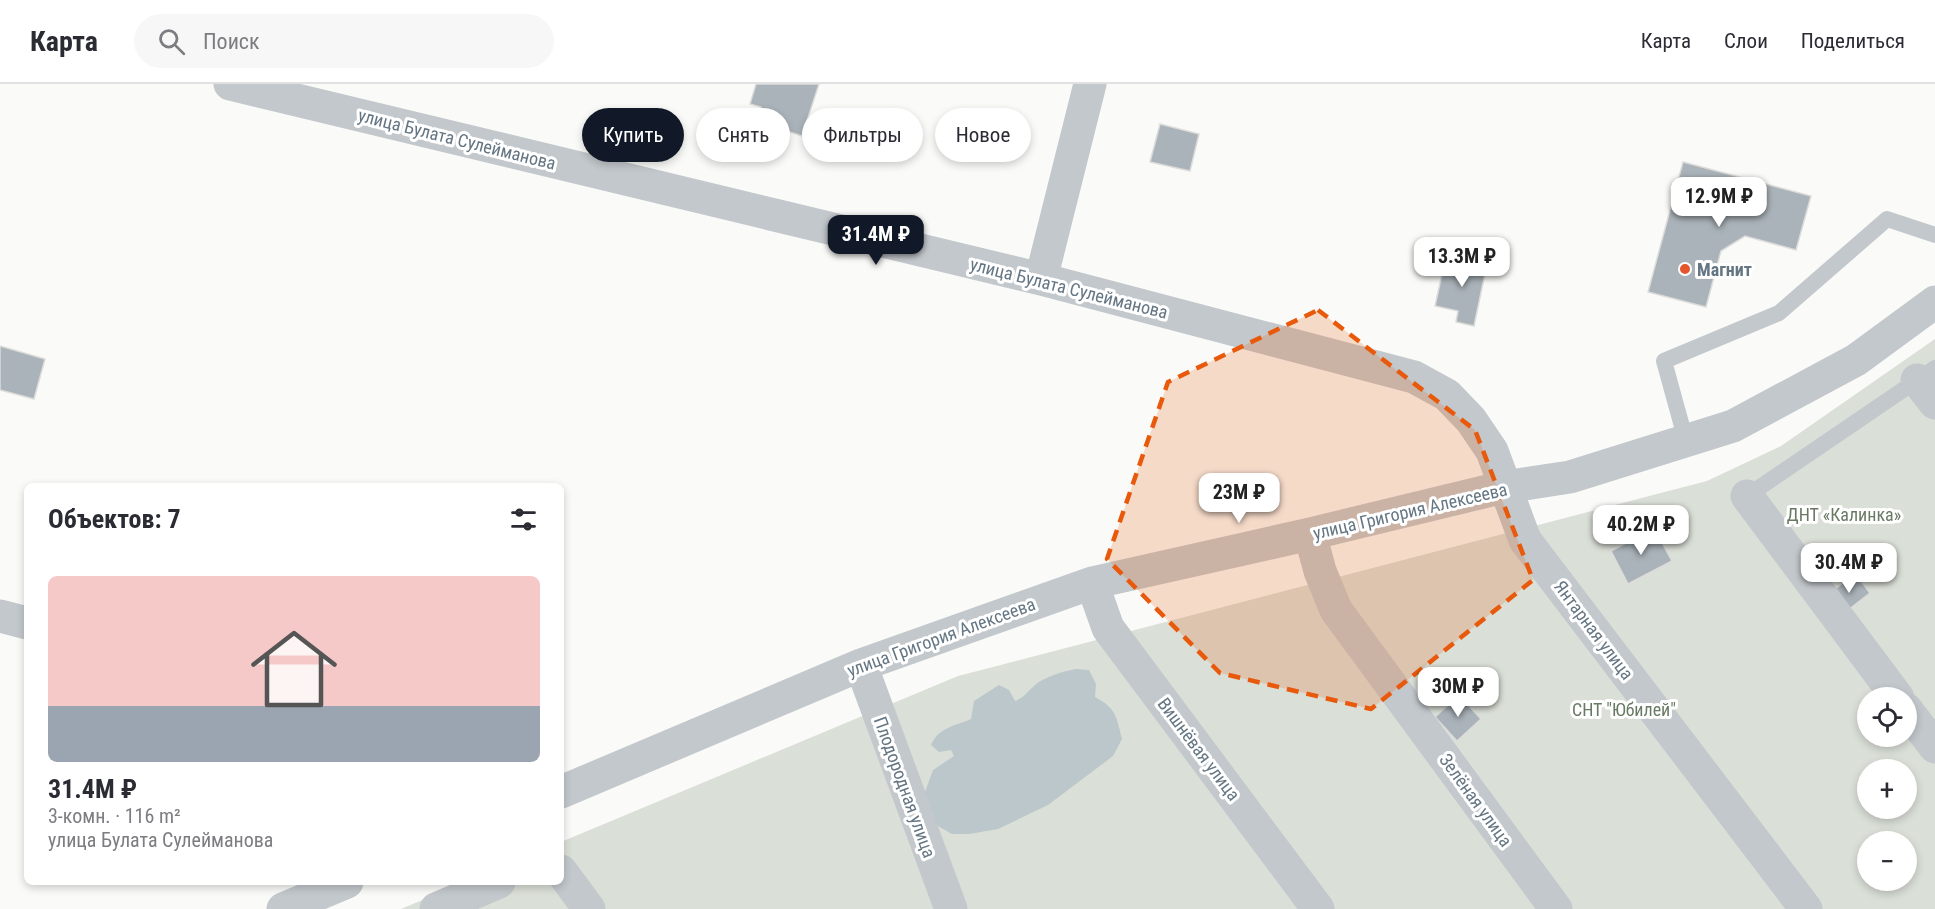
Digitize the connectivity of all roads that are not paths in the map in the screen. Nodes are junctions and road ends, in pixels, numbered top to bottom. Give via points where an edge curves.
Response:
1 (230, 84) edge
2 (1090, 84) edge
3 (1935, 235) edge
4 (1041, 279) junction
5 (1935, 302) edge
6 (1929, 384) edge
7 (1686, 441) junction
8 (1504, 487) junction
9 (1747, 496) joint
10 (1310, 534) junction
11 (1092, 583) junction
12 (0, 616) edge
13 (24, 622) edge
14 (861, 665) junction
15 (1890, 687) edge
16 (1917, 723) edge
17 (1935, 747) edge
18 (564, 791) edge
19 (564, 875) edge
20 (340, 885) edge
21 (492, 885) edge
22 (283, 909) edge
23 (436, 909) edge
24 (589, 909) edge
25 (951, 909) edge
26 (1318, 909) edge
27 (1556, 909) edge
28 (1806, 909) edge

1 - 4 street, улица Булата Сулейманова
2 - 4 street
3 - 7 lane via 1887,219 1779,313 1664,361
4 - 8 street, улица Булата Сулейманова via 1414,377 1447,395 1471,420 1492,451
5 - 7 street, улица Григория Алексеева via 1856,360 1733,426
6 - 9 lane
7 - 8 street, улица Григория Алексеева via 1570,477
8 - 10 street, улица Григория Алексеева
8 - 28 street, Янтарная улица via 1526,540
9 - 15 street
10 - 11 street, улица Григория Алексеева
10 - 27 street, Зелёная улица via 1336,610
11 - 14 street, улица Григория Алексеева
11 - 26 street, Вишнёвая улица via 1108,628
12 - 13 street
14 - 18 street, улица Григория Алексеева
14 - 25 street, Плодородная улица
16 - 17 street
19 - 24 street
20 - 22 street
21 - 23 street

